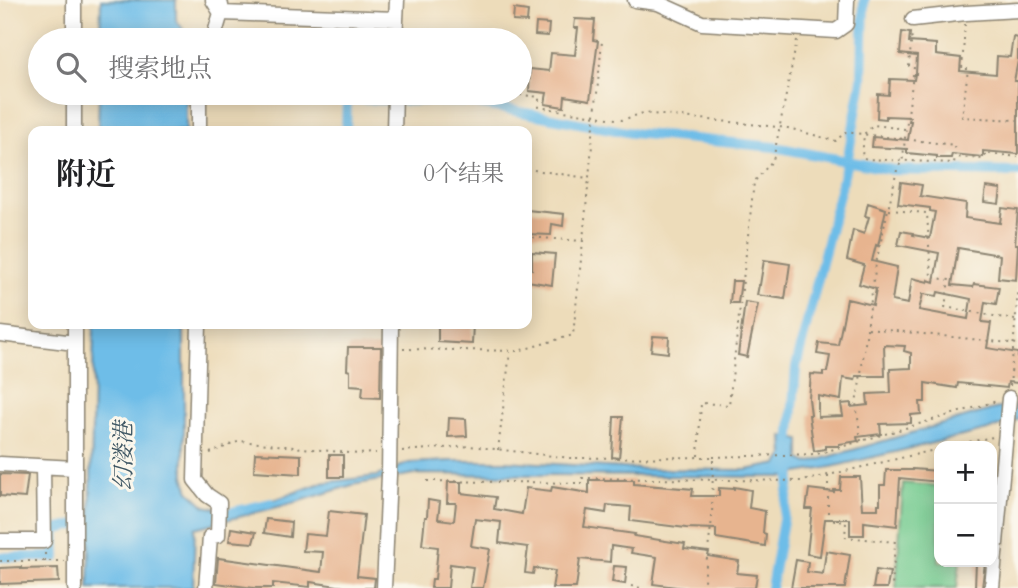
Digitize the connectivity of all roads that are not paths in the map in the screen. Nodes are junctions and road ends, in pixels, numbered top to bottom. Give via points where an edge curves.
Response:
1 (74, 0) edge
2 (397, 0) edge
3 (635, 0) edge
4 (847, 0) edge
5 (218, 4) edge
6 (1018, 10) edge
7 (396, 19) junction
8 (913, 19) road end
9 (74, 28) edge
10 (215, 28) edge
11 (396, 28) edge
12 (74, 105) edge
13 (199, 105) edge
14 (394, 105) edge
15 (74, 126) edge
16 (199, 126) edge
17 (394, 126) edge
18 (75, 329) edge
19 (199, 329) edge
20 (391, 329) edge
21 (0, 334) edge
22 (75, 343) junction
23 (1009, 398) road end
24 (0, 464) edge
25 (43, 467) junction
26 (75, 468) junction
27 (0, 541) edge
28 (75, 588) edge
29 (206, 588) edge
30 (384, 588) edge
31 (992, 588) edge

1 - 9 street
2 - 7 street
3 - 4 street via 659,3 702,23 835,31 846,24
5 - 7 street
5 - 10 street
6 - 8 street
7 - 11 street
12 - 15 street
13 - 16 street
14 - 17 street
18 - 22 street
19 - 29 street via 195,480 219,503 218,535 210,537
20 - 30 street
21 - 22 street
22 - 26 street
23 - 31 street
24 - 25 street
25 - 26 street
25 - 27 street via 44,541
26 - 28 street

